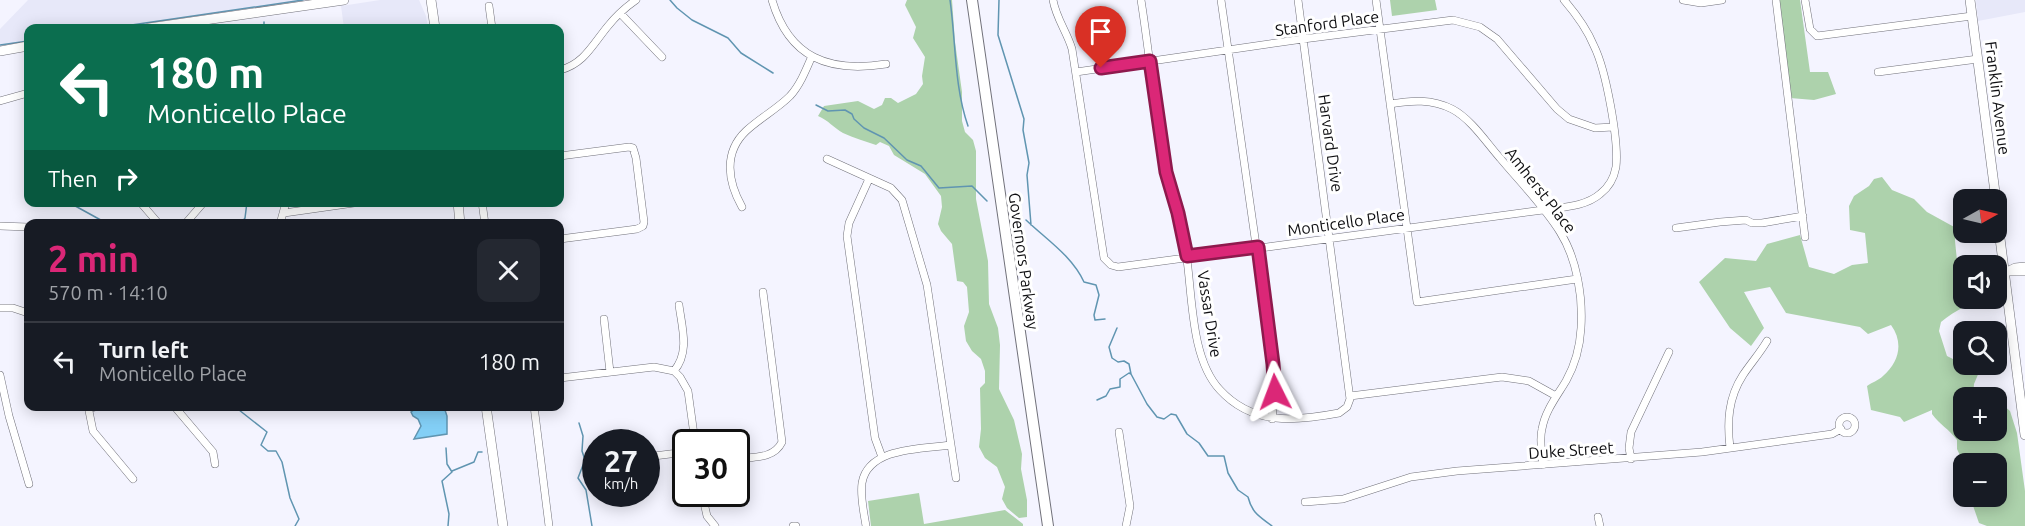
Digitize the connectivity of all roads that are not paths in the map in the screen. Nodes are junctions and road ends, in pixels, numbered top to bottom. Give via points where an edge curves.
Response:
1 (344, 0) edge
2 (431, 0) edge
3 (636, 0) edge
4 (772, 0) edge
5 (972, 0) edge
6 (1053, 0) edge
7 (1141, 0) edge
8 (1221, 0) edge
9 (1298, 0) edge
10 (1376, 0) edge
11 (1564, 0) edge
12 (1683, 0) edge
13 (1722, 0) edge
14 (1776, 0) edge
15 (1805, 0) edge
16 (1970, 0) edge
17 (489, 6) dead end
18 (620, 13) junction
19 (1972, 16) junction
20 (178, 24) edge
21 (434, 24) edge
22 (491, 24) edge
23 (1380, 29) junction
24 (1303, 39) junction
25 (24, 47) edge
26 (1228, 50) junction
27 (0, 51) edge
28 (812, 56) junction
29 (662, 57) dead end
30 (1978, 59) junction
31 (1150, 61) junction
32 (886, 64) dead end
33 (564, 68) edge
34 (1076, 72) junction
35 (1878, 72) dead end
36 (24, 94) edge
37 (0, 101) edge
38 (1390, 104) junction
39 (1613, 127) junction
40 (564, 155) edge
41 (827, 159) dead end
42 (869, 179) junction
43 (1995, 189) edge
44 (144, 207) edge
45 (200, 207) edge
46 (285, 207) edge
47 (326, 207) edge
48 (742, 207) dead end
49 (1543, 210) junction
50 (284, 213) junction
51 (1803, 216) junction
52 (155, 219) edge
53 (189, 219) edge
54 (282, 219) edge
55 (0, 226) edge
56 (24, 228) edge
57 (1407, 228) junction
58 (1676, 228) dead end
59 (1805, 237) dead end
60 (564, 238) edge
61 (1330, 238) junction
62 (1258, 247) junction
63 (1187, 256) junction
64 (2025, 266) edge
65 (2007, 271) edge
66 (2007, 272) edge
67 (2025, 272) edge
68 (1577, 279) junction
69 (2007, 288) edge
70 (763, 292) dead end
71 (679, 305) dead end
72 (0, 308) edge
73 (24, 312) edge
74 (604, 319) dead end
75 (1767, 341) dead end
76 (1669, 352) dead end
77 (674, 371) junction
78 (610, 372) junction
79 (0, 375) edge
80 (564, 378) edge
81 (1350, 396) junction
82 (1557, 396) junction
83 (89, 411) edge
84 (178, 411) edge
85 (487, 411) edge
86 (535, 411) edge
87 (1272, 419) junction
88 (693, 429) edge
89 (1841, 429) dead end
90 (1119, 432) dead end
91 (2025, 435) edge
92 (951, 445) junction
93 (1730, 448) junction
94 (750, 457) edge
95 (882, 457) junction
96 (1631, 459) junction
97 (215, 464) dead end
98 (1543, 465) junction
99 (956, 478) dead end
100 (133, 479) dead end
101 (29, 484) dead end
102 (1305, 502) dead end
103 (704, 507) edge
104 (1598, 517) dead end
105 (711, 525) edge
106 (503, 526) edge
107 (549, 526) edge
108 (866, 526) edge
109 (1047, 526) edge
110 (1126, 526) edge
111 (1600, 526) edge

1 - 20 street
2 - 21 street
3 - 18 street
4 - 28 street via 786,32
5 - 109 main road, Governors Parkway
6 - 34 street, Monticello Place via 1069,38
7 - 31 street, Vassar Drive
8 - 26 street
9 - 24 street, Harvard Drive
10 - 23 street
11 - 39 street via 1589,34 1601,62
12 - 13 street
14 - 51 street
15 - 19 street via 1810,29 1816,36
16 - 19 street, Franklin Avenue
17 - 22 street
18 - 29 street
18 - 33 street via 584,58
19 - 30 street, Franklin Avenue
23 - 24 street, Stanford Place
23 - 38 street
23 - 39 street, Stanford Place via 1444,20 1480,27 1497,39 1561,113 1585,126
24 - 26 street, Stanford Place
24 - 61 street, Harvard Drive
25 - 27 street
26 - 31 street, Stanford Place
26 - 62 street
28 - 32 street via 852,68
28 - 48 street via 794,92 747,130 733,151 730,177
30 - 35 street
30 - 43 street, Franklin Avenue
31 - 34 street, Stanford Place
31 - 63 street, Vassar Drive via 1166,172
34 - 63 street, Monticello Place via 1106,261 1118,267
36 - 37 street
38 - 49 street, Amherst Place via 1425,101 1461,115
38 - 57 street
39 - 49 street, Monticello Place via 1616,167 1605,190 1587,202
40 - 60 street via 629,147 634,150 644,222 637,229
41 - 42 street
42 - 92 street via 899,195 918,250 927,285
42 - 95 street via 847,236 875,438
44 - 52 street
45 - 53 street
46 - 50 street
47 - 50 street
49 - 57 street, Monticello Place
49 - 68 street, Amherst Place via 1561,232
50 - 54 street
51 - 58 street via 1762,223 1746,220
51 - 59 street
55 - 56 street
57 - 61 street, Monticello Place
57 - 68 street via 1417,302
61 - 62 street, Monticello Place
61 - 81 street, Harvard Drive
62 - 63 street, Monticello Place
62 - 87 street via 1275,377
63 - 87 street, Vassar Drive via 1199,348 1208,374 1239,406
64 - 65 street
66 - 67 street
68 - 82 street, Amherst Place via 1579,343
69 - 91 street
70 - 94 street via 782,442 768,455
71 - 77 street via 684,352
72 - 73 street
74 - 78 street
75 - 93 street via 1733,395 1728,422
76 - 96 street via 1631,432
77 - 78 street via 654,367
77 - 88 street via 688,391
78 - 80 street
79 - 101 street
81 - 82 street via 1502,377 1529,381
81 - 87 street, Vassar Drive via 1347,407 1339,413
82 - 98 street, Amherst Place via 1541,429
83 - 100 street via 99,440
84 - 97 street via 213,452
85 - 106 street
86 - 107 street
89 - 93 street, Duke Street via 1832,434
90 - 110 street via 1130,506
92 - 95 street
92 - 99 street
93 - 96 street, Duke Street
95 - 108 street via 867,471 862,484
96 - 98 street, Duke Street
98 - 102 street, Duke Street via 1411,477 1343,499
103 - 105 street
104 - 111 street

